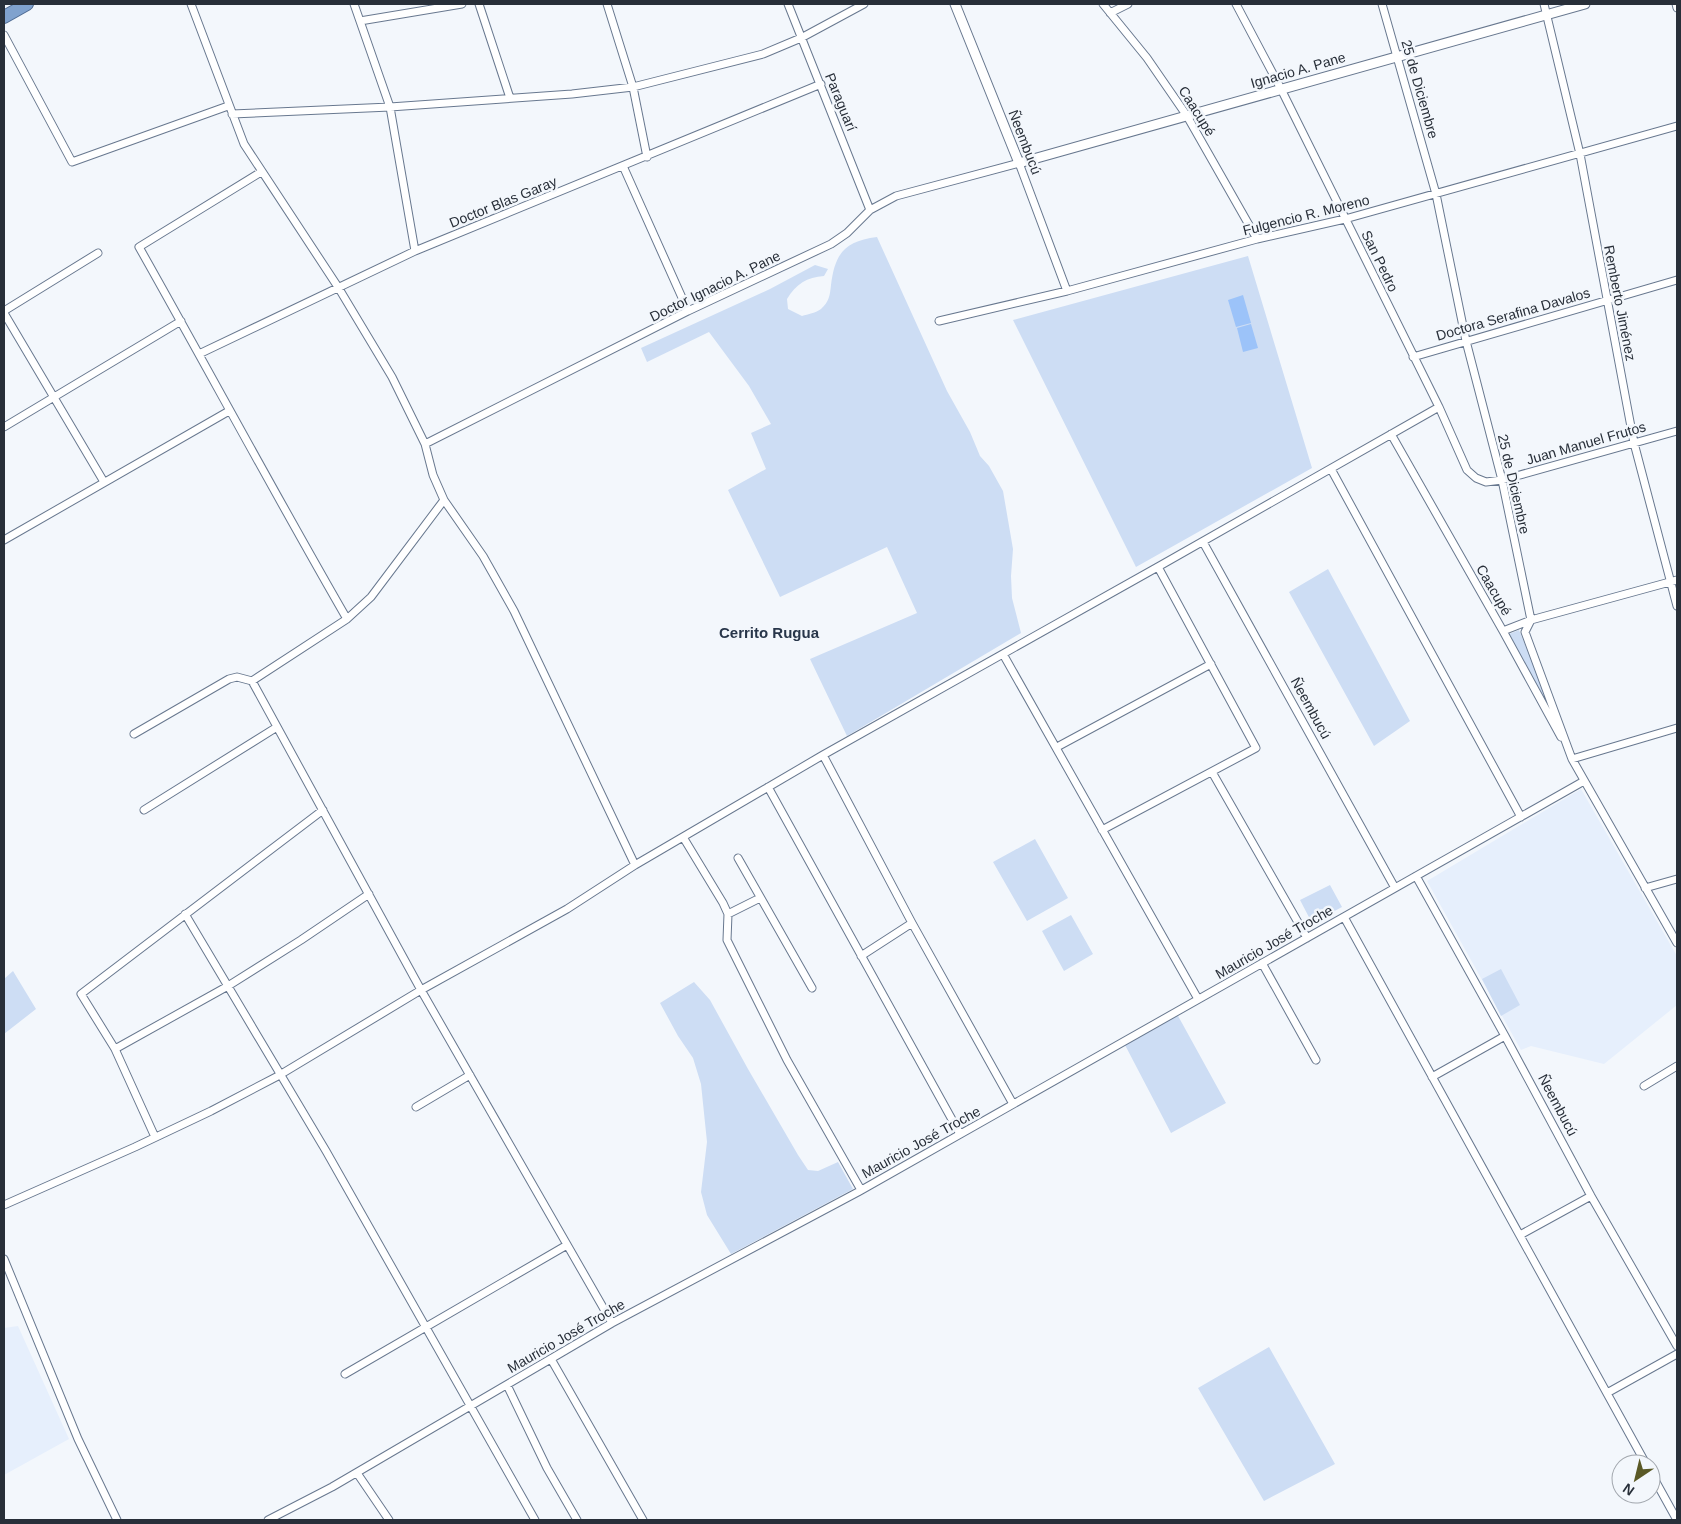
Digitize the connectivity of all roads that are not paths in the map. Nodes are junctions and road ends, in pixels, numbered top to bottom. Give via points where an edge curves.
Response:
1 (27, 4) edge
2 (190, 4) edge
3 (354, 4) edge
4 (462, 4) edge
5 (479, 4) edge
6 (607, 4) edge
7 (788, 4) edge
8 (864, 4) edge
9 (955, 4) edge
10 (1103, 4) edge
11 (1128, 4) edge
12 (1236, 4) edge
13 (1382, 4) edge
14 (1544, 4) edge
15 (1586, 4) edge
16 (1676, 4) edge
17 (1677, 8) edge
18 (1110, 13) junction
19 (1546, 15) junction
20 (4, 17) edge
21 (360, 21) junction
22 (4, 35) edge
23 (801, 38) junction
24 (1397, 56) junction
25 (821, 84) junction
26 (633, 87) junction
27 (1281, 89) junction
28 (510, 98) junction
29 (228, 106) junction
30 (390, 107) junction
31 (232, 114) junction
32 (1187, 116) junction
33 (1677, 126) edge
34 (1580, 154) junction
35 (646, 157) junction
36 (1019, 163) junction
37 (624, 166) junction
38 (261, 172) junction
39 (1436, 194) junction
40 (870, 210) junction
41 (1345, 219) junction
42 (1256, 239) junction
43 (98, 252) dead end
44 (415, 252) junction
45 (1677, 280) edge
46 (338, 287) junction
47 (1067, 291) junction
48 (1607, 300) junction
49 (688, 311) junction
50 (4, 312) edge
51 (181, 321) junction
52 (938, 321) dead end
53 (1466, 341) junction
54 (199, 354) junction
55 (1413, 357) junction
56 (54, 397) junction
57 (1439, 407) junction
58 (229, 411) junction
59 (4, 427) edge
60 (1677, 430) edge
61 (1391, 434) junction
62 (1634, 443) junction
63 (425, 444) junction
64 (1331, 469) junction
65 (1502, 480) junction
66 (104, 482) junction
67 (444, 500) junction
68 (4, 540) edge
69 (1203, 542) junction
70 (1158, 567) junction
71 (1674, 581) edge
72 (1677, 606) edge
73 (347, 619) junction
74 (1531, 620) junction
75 (1503, 631) junction
76 (1003, 654) junction
77 (1211, 664) junction
78 (252, 681) junction
79 (277, 727) junction
80 (1677, 728) edge
81 (134, 734) dead end
82 (1056, 747) junction
83 (823, 755) junction
84 (1572, 759) junction
85 (1212, 772) junction
86 (1584, 781) junction
87 (768, 787) junction
88 (144, 810) dead end
89 (323, 810) junction
90 (1521, 817) junction
91 (1102, 830) junction
92 (682, 837) junction
93 (738, 858) dead end
94 (635, 865) junction
95 (1416, 876) junction
96 (1677, 879) edge
97 (1395, 888) junction
98 (1645, 888) junction
99 (369, 894) junction
100 (760, 898) junction
101 (186, 914) junction
102 (728, 914) junction
103 (1344, 917) junction
104 (912, 923) junction
105 (1306, 938) junction
106 (1677, 943) edge
107 (861, 956) junction
108 (1262, 964) junction
109 (228, 986) junction
110 (812, 988) dead end
111 (422, 990) junction
112 (1198, 999) junction
113 (1505, 1036) junction
114 (116, 1049) junction
115 (1316, 1060) dead end
116 (1677, 1066) edge
117 (281, 1074) junction
118 (470, 1075) junction
119 (1432, 1077) junction
120 (1644, 1086) dead end
121 (1013, 1104) junction
122 (416, 1107) dead end
123 (960, 1134) junction
124 (155, 1137) junction
125 (861, 1190) junction
126 (1591, 1196) junction
127 (4, 1205) edge
128 (1520, 1235) junction
129 (567, 1245) junction
130 (4, 1259) edge
131 (612, 1323) junction
132 (426, 1327) junction
133 (1677, 1346) edge
134 (1677, 1354) edge
135 (551, 1359) junction
136 (345, 1374) dead end
137 (507, 1385) junction
138 (1606, 1392) junction
139 (471, 1406) junction
140 (1640, 1454) edge
141 (357, 1473) junction
142 (1661, 1491) edge
143 (117, 1520) edge
144 (268, 1520) edge
145 (389, 1520) edge
146 (535, 1520) edge
147 (577, 1520) edge
148 (643, 1520) edge
149 (1677, 1520) edge

1 - 20 highway
2 - 29 street
3 - 21 street
4 - 21 street
5 - 28 street
6 - 26 street
7 - 23 street, Paraguarí
8 - 23 street
9 - 36 street, Ñeembucú
10 - 18 street, Caacupé
11 - 18 street
12 - 27 street, San Pedro
13 - 24 street, 25 de Diciembre
14 - 19 street, Remberto Jiménez
15 - 19 street, Ignacio A. Pane
16 - 17 street
18 - 32 street, Caacupé via 1147,58
19 - 24 street, Ignacio A. Pane
19 - 34 street, Remberto Jiménez
21 - 30 street
22 - 29 street via 72,162
23 - 25 street, Paraguarí
23 - 26 street via 763,54
24 - 27 street, Ignacio A. Pane
24 - 39 street, 25 de Diciembre
25 - 35 street, Doctor Blas Garay
25 - 40 street, Paraguarí
26 - 28 street
26 - 35 street
27 - 32 street, Ignacio A. Pane
27 - 41 street, San Pedro
28 - 30 street
29 - 31 street
30 - 31 street
30 - 44 street
31 - 38 street via 244,144
32 - 36 street, Ignacio A. Pane
32 - 42 street, Caacupé
33 - 34 street, Fulgencio R. Moreno
34 - 39 street, Fulgencio R. Moreno
34 - 48 street, Remberto Jiménez
35 - 37 street, Doctor Blas Garay
36 - 40 street, Doctor Ignacio A. Pane via 896,196
36 - 47 street, Ñeembucú
37 - 44 street, Doctor Blas Garay
37 - 49 street
38 - 46 street
38 - 51 street via 139,247
39 - 41 street, Fulgencio R. Moreno
39 - 53 street, 25 de Diciembre
40 - 49 street, Doctor Ignacio A. Pane via 831,244
41 - 42 street, Fulgencio R. Moreno
41 - 55 street, San Pedro
42 - 47 street, Fulgencio R. Moreno
43 - 50 street
44 - 46 street, Doctor Blas Garay
45 - 48 street, Doctora Serafina Davalos
46 - 54 street, Doctor Blas Garay
46 - 63 street via 392,377
47 - 52 street, Fulgencio R. Moreno
48 - 53 street, Doctora Serafina Davalos
48 - 62 street, Remberto Jiménez
49 - 63 street, Doctor Ignacio A. Pane
50 - 56 street
51 - 54 street
51 - 56 street
53 - 55 street, Doctora Serafina Davalos
53 - 65 street, 25 de Diciembre
54 - 58 street
55 - 57 street, San Pedro
56 - 59 street
56 - 66 street
57 - 61 street
57 - 65 street, San Pedro via 1467,470 1486,482
58 - 66 street
58 - 73 street
60 - 62 street, Juan Manuel Frutos
61 - 64 street
61 - 75 street, Caacupé
62 - 65 street, Juan Manuel Frutos
62 - 71 street, Remberto Jiménez
63 - 67 street
64 - 69 street
64 - 90 street
65 - 74 street, 25 de Diciembre
66 - 68 street
67 - 73 street via 371,597
67 - 94 street via 483,556 514,610
69 - 70 street
69 - 97 street, Ñeembucú
70 - 76 street
70 - 77 street
71 - 72 street, Remberto Jiménez
71 - 74 street
73 - 78 street
74 - 75 street
74 - 84 street, 25 de Diciembre via 1525,632
75 - 84 street, Caacupé
76 - 82 street
76 - 83 street
77 - 82 street
77 - 85 street via 1256,748
78 - 79 street
78 - 81 street via 230,679
79 - 88 street
79 - 89 street
80 - 84 street
82 - 91 street
83 - 87 street
83 - 104 street
84 - 86 street, 25 de Diciembre
85 - 91 street
85 - 105 street
86 - 90 street, Mauricio José Troche
86 - 98 street, 25 de Diciembre
87 - 92 street
87 - 107 street
89 - 99 street
89 - 101 street
90 - 95 street, Mauricio José Troche
91 - 112 street
92 - 94 street
92 - 102 street
93 - 100 street
94 - 111 street via 567,909
95 - 97 street, Mauricio José Troche
95 - 113 street, Ñeembucú
96 - 98 street
97 - 103 street, Mauricio José Troche
98 - 106 street, 25 de Diciembre
99 - 109 street
99 - 111 street
100 - 102 street
100 - 110 street
101 - 109 street
101 - 114 street via 82,994
102 - 125 street via 727,940 787,1060
103 - 105 street, Mauricio José Troche
103 - 119 street
104 - 107 street
104 - 121 street
105 - 108 street, Mauricio José Troche
107 - 123 street
108 - 112 street, Mauricio José Troche
108 - 115 street
109 - 114 street
109 - 117 street
111 - 117 street
111 - 118 street
112 - 121 street, Mauricio José Troche
113 - 119 street
113 - 126 street, Ñeembucú
114 - 124 street
116 - 120 street
117 - 124 street
117 - 132 street
118 - 122 street
118 - 129 street
119 - 128 street
121 - 123 street, Mauricio José Troche
123 - 125 street, Mauricio José Troche
124 - 127 street
125 - 131 street, Mauricio José Troche
126 - 128 street
126 - 133 street, Ñeembucú
128 - 138 street
129 - 131 street
129 - 132 street
130 - 143 street via 78,1439
131 - 135 street, Mauricio José Troche
132 - 136 street
132 - 139 street
134 - 138 street
135 - 137 street, Mauricio José Troche
135 - 148 street
137 - 139 street, Mauricio José Troche
137 - 147 street via 547,1468
138 - 140 street
139 - 141 street, Mauricio José Troche
139 - 146 street
141 - 144 street, Mauricio José Troche
141 - 145 street
142 - 149 street

